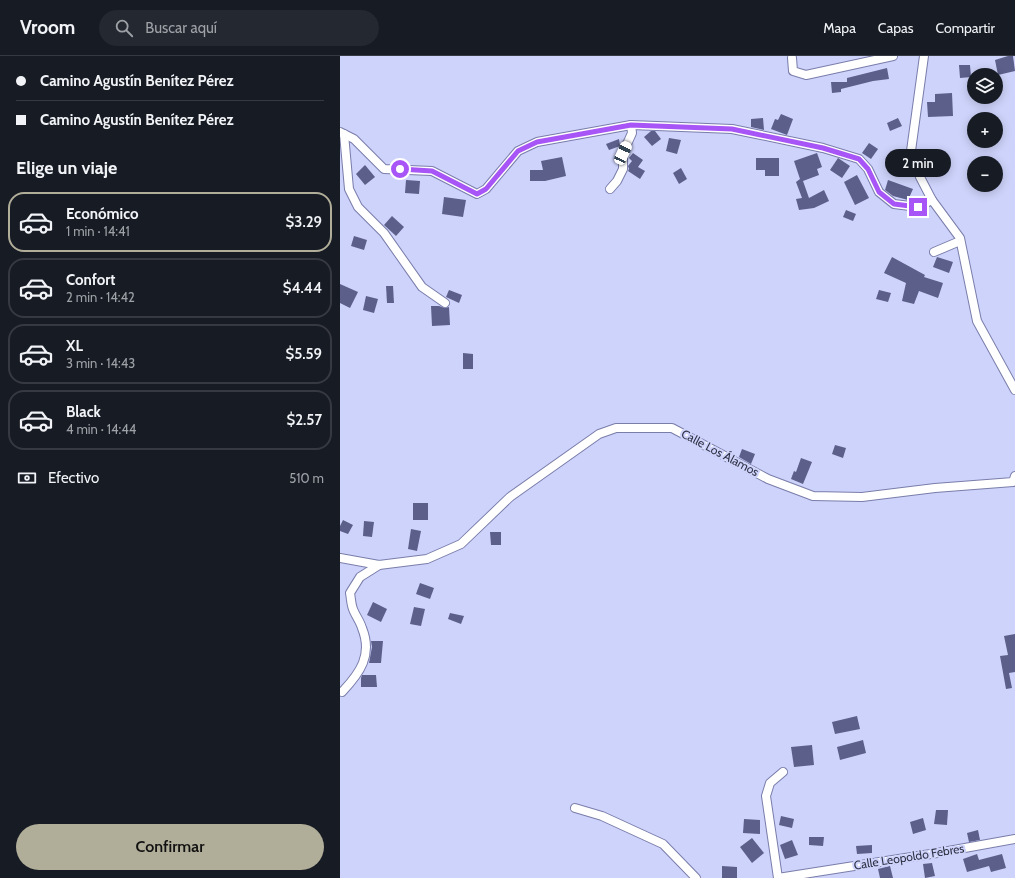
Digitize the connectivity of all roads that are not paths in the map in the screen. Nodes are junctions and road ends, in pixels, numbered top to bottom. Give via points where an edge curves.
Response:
1 (893, 56) edge
2 (924, 56) edge
3 (792, 58) dead end
4 (631, 125) junction
5 (342, 133) edge
6 (610, 189) dead end
7 (932, 200) junction
8 (960, 241) junction
9 (934, 252) dead end
10 (444, 303) dead end
11 (1015, 390) edge
12 (1015, 476) edge
13 (340, 558) edge
14 (379, 565) junction
15 (342, 692) dead end
16 (783, 772) dead end
17 (575, 808) dead end
18 (1015, 839) edge
19 (696, 878) edge
20 (778, 878) edge

1 - 3 street via 806,75 793,71
2 - 7 street via 911,151
4 - 5 street via 537,142 518,151 486,189 477,194 432,171 384,169 354,138
4 - 6 street via 632,133 623,153 623,169
4 - 7 street via 732,129 823,148 859,159 868,169 879,192 894,204 918,207
5 - 10 street via 349,189 358,207 384,233 422,287
7 - 8 street
8 - 9 street
8 - 11 street via 977,320
12 - 14 street, Calle Los Álamos via 1013,482 862,497 813,496 768,479 672,428 616,428 599,434 510,497 461,544 426,558
13 - 14 street, Calle Los Álamos
14 - 15 street via 360,577 350,593 353,609 366,641 364,661 356,676
16 - 20 street via 770,783 766,796
17 - 19 street via 602,816 663,844
18 - 20 street, Calle Leopoldo Febres

